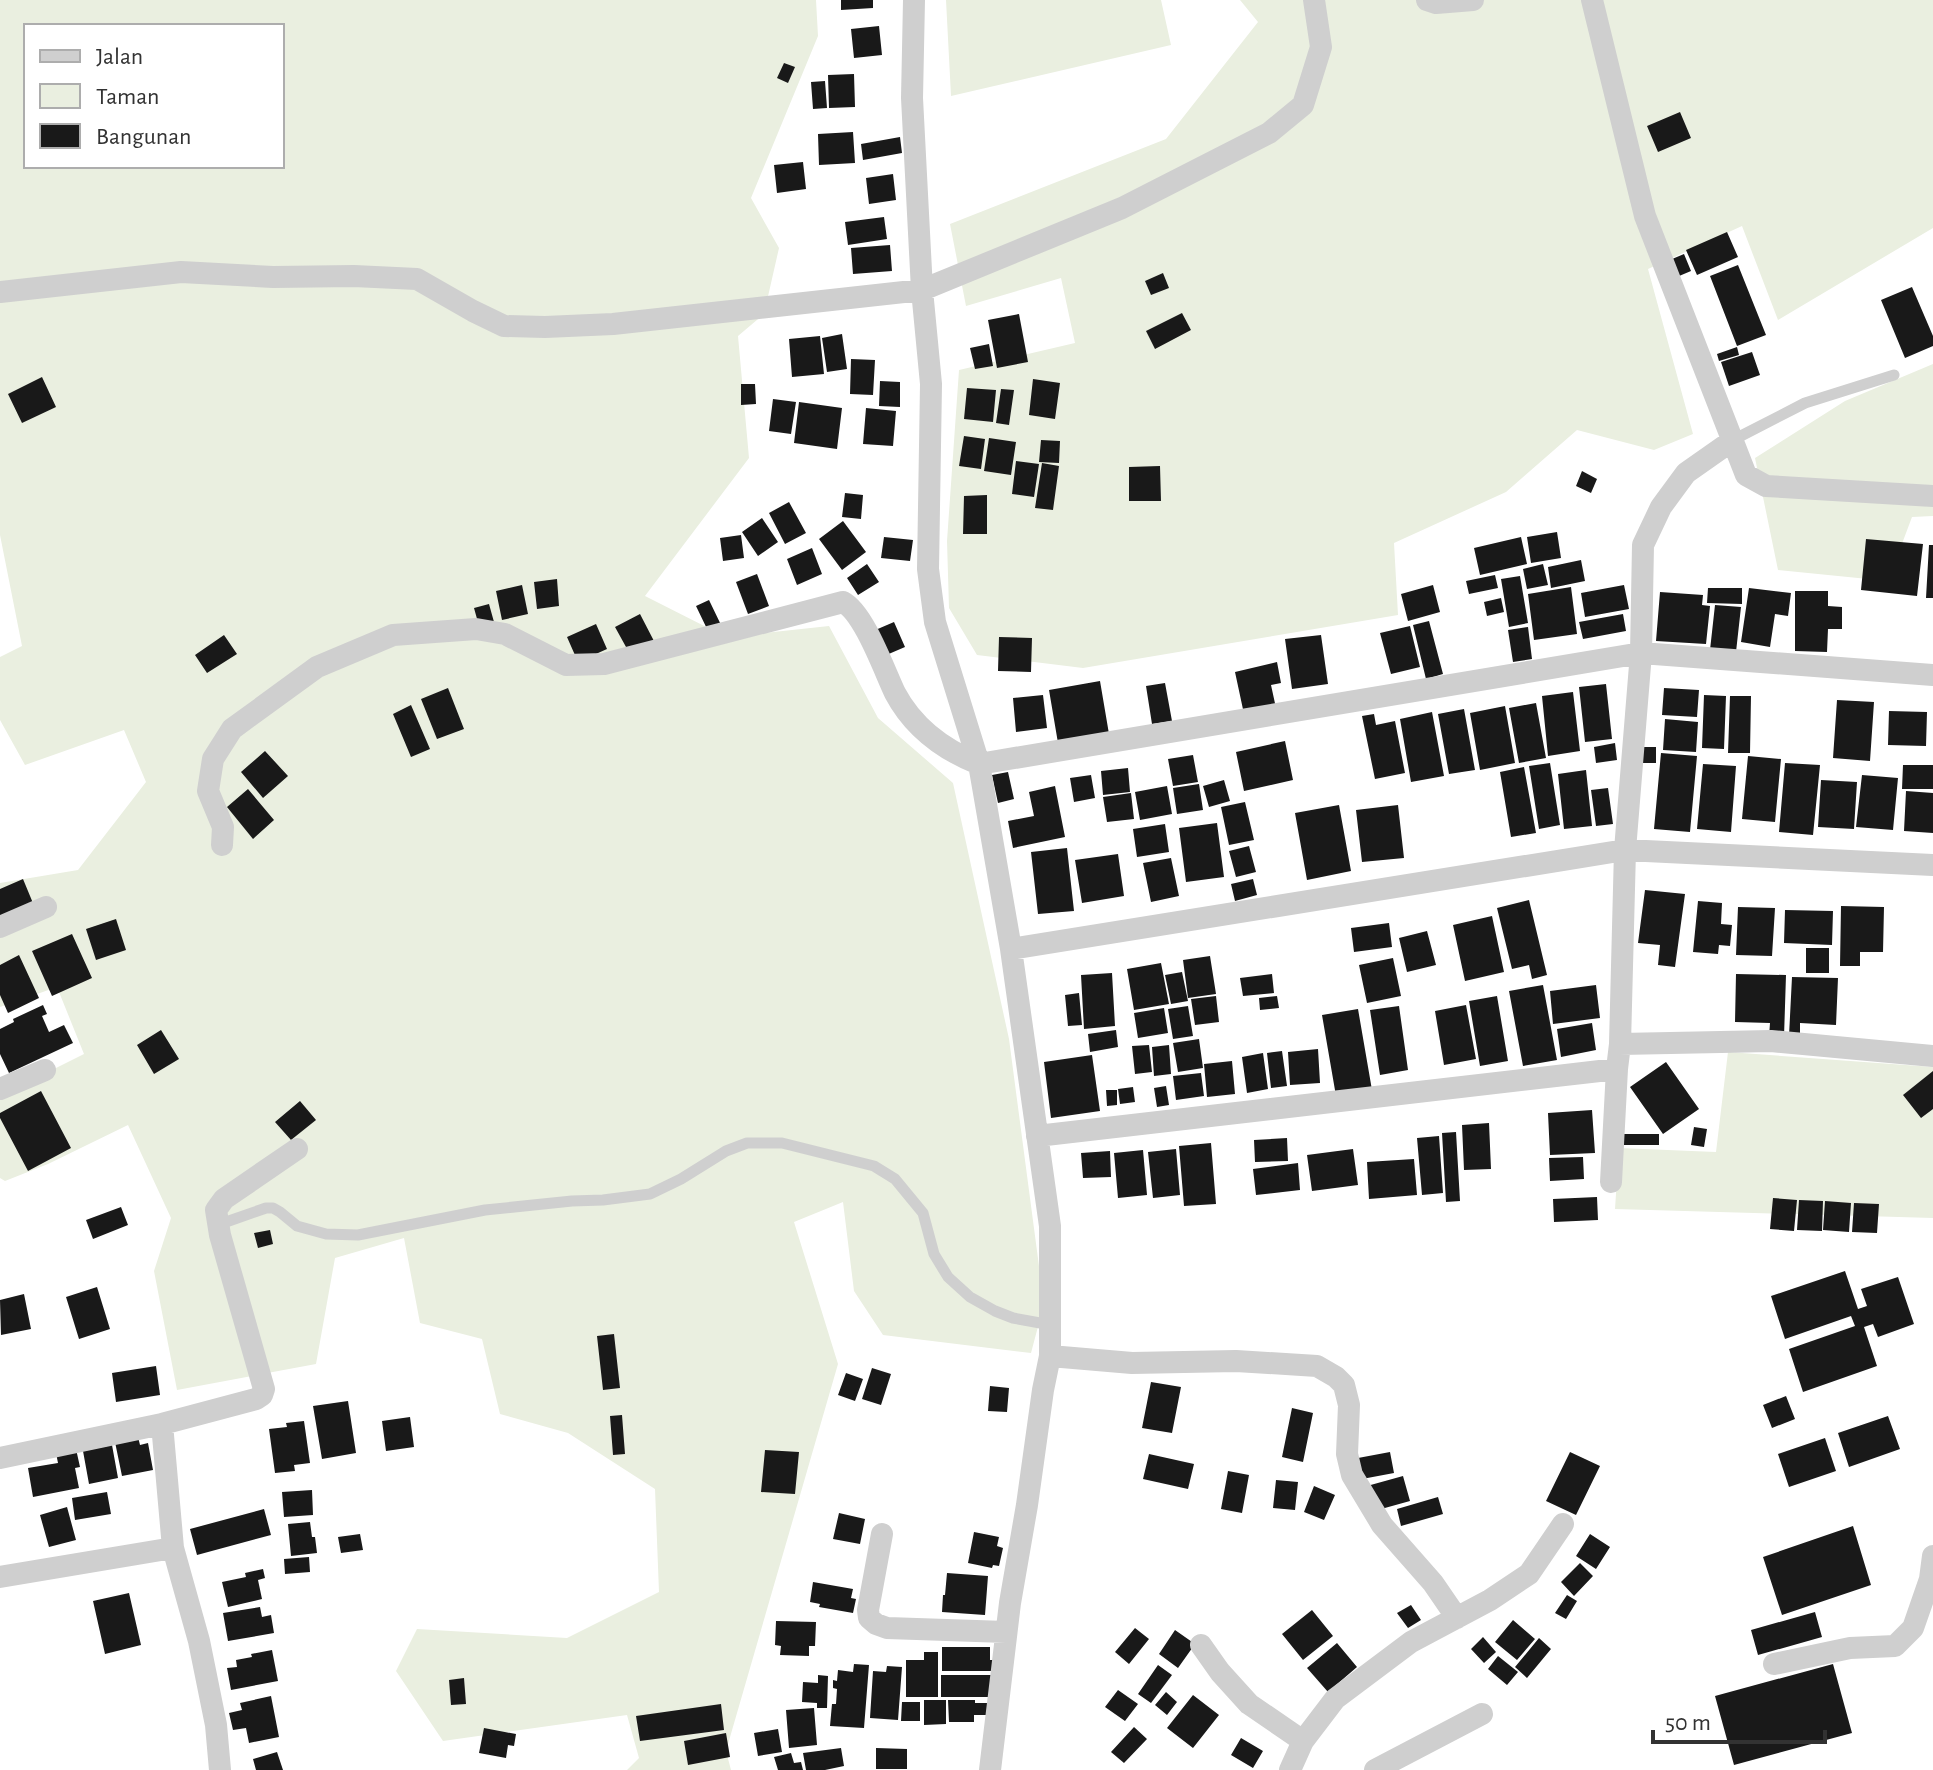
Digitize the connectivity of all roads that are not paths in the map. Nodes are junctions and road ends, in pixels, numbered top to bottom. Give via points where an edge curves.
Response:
1 (914, 0) edge
2 (1314, 0) edge
3 (1427, 0) edge
4 (1473, 0) edge
5 (1592, 0) edge
6 (922, 290) junction
7 (0, 292) edge
8 (1894, 375) dead end
9 (1733, 440) junction
10 (1933, 496) edge
11 (1641, 653) junction
12 (1933, 675) edge
13 (979, 764) junction
14 (222, 845) dead end
15 (1625, 850) junction
16 (1933, 865) edge
17 (46, 907) dead end
18 (0, 927) edge
19 (1011, 949) junction
20 (1620, 1044) junction
21 (1933, 1056) edge
22 (1617, 1069) junction
23 (45, 1070) dead end
24 (0, 1089) edge
25 (1037, 1136) junction
26 (297, 1149) dead end
27 (1611, 1182) dead end
28 (220, 1229) junction
29 (1051, 1325) junction
30 (1050, 1356) junction
31 (162, 1424) junction
32 (0, 1458) edge
33 (1563, 1524) dead end
34 (882, 1534) dead end
35 (173, 1548) junction
36 (1933, 1556) edge
37 (0, 1577) edge
38 (1457, 1618) junction
39 (1006, 1632) junction
40 (1201, 1645) dead end
41 (1774, 1664) dead end
42 (1482, 1714) dead end
43 (1303, 1741) junction
44 (220, 1770) edge
45 (990, 1770) edge
46 (1290, 1770) edge
47 (1375, 1770) edge

1 - 6 street via 912,98
2 - 6 street via 1321,47 1303,105 1269,133 1122,208
3 - 4 street
5 - 9 street via 1645,216
6 - 7 street via 545,327 504,326 417,279 181,272
6 - 13 street via 931,384 928,569 935,622
8 - 9 lane via 1805,403
9 - 10 street via 1746,475 1766,486
9 - 11 street via 1686,473 1661,507 1643,545
11 - 12 street
11 - 13 street
11 - 15 street
13 - 14 street via 940,744 913,720 851,606 843,602 604,664 566,665 505,634 476,629 393,635 317,667 232,729 213,759 208,791 223,827
13 - 19 street
15 - 16 street
15 - 19 street
15 - 20 street
17 - 18 street
19 - 25 street
20 - 21 street via 1771,1041
20 - 22 street
22 - 25 street
22 - 27 street
23 - 24 street
25 - 29 street via 1050,1226
26 - 28 street via 219,1204
28 - 29 lane via 266,1208 297,1226 358,1235 485,1210 650,1194 726,1151 747,1143 782,1143 874,1166 895,1179 923,1213 934,1254 948,1277 995,1311
28 - 31 street via 264,1392 256,1399
29 - 30 street
30 - 38 street via 1317,1366 1336,1377 1349,1405 1347,1454 1352,1475 1382,1525
30 - 39 street
31 - 32 street
31 - 35 street
33 - 38 street via 1529,1574
34 - 39 street via 868,1610 876,1624
35 - 37 street
35 - 44 street via 199,1641
36 - 41 street via 1913,1628 1895,1646 1850,1648
38 - 43 street via 1411,1642 1335,1699
39 - 45 street
40 - 43 street via 1249,1704
42 - 47 street
43 - 46 street

